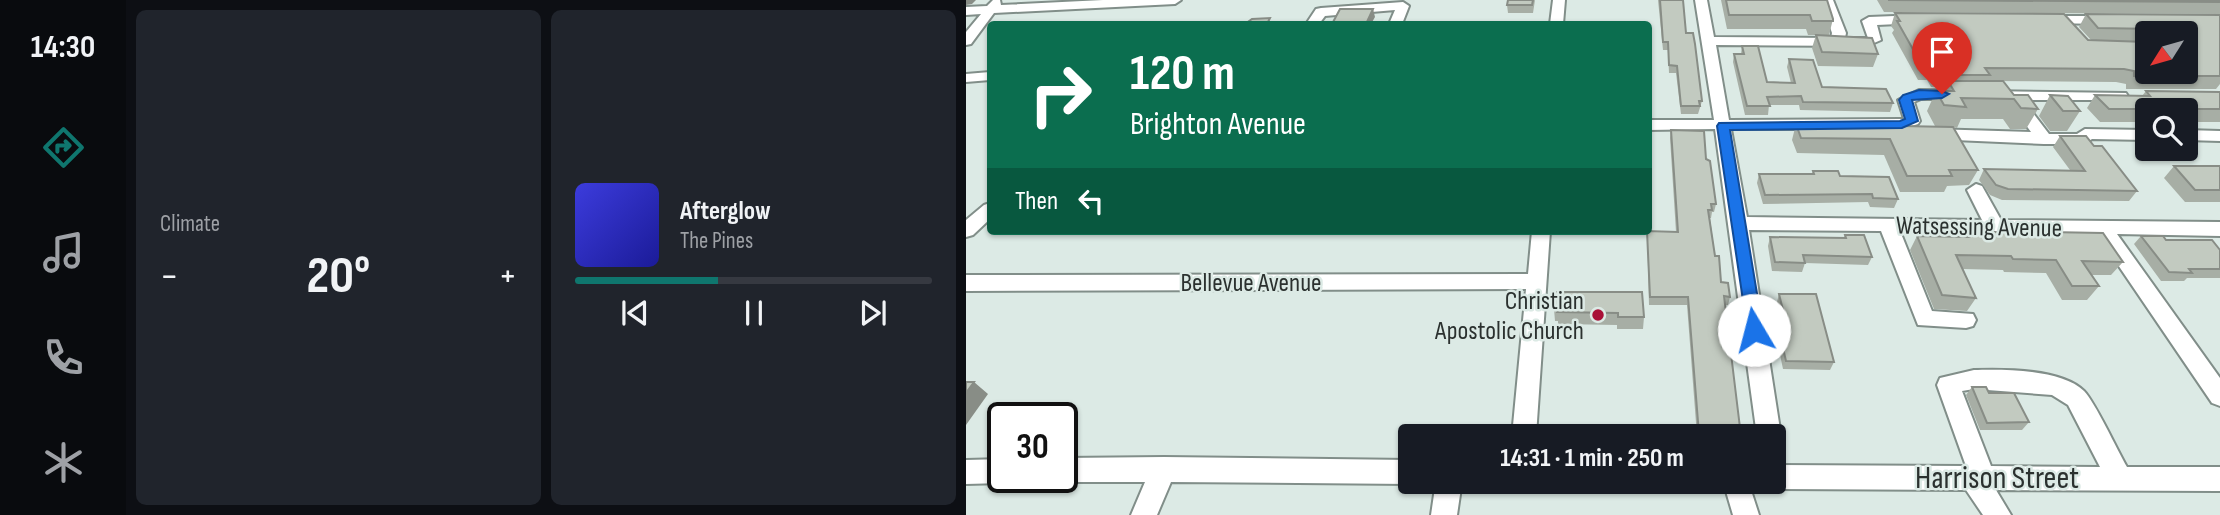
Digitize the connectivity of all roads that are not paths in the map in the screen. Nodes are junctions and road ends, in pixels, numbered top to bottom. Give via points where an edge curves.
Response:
1 (1175, 0) edge
2 (1559, 0) edge
3 (1701, 0) edge
4 (1827, 0) edge
5 (995, 5) edge
6 (966, 11) edge
7 (1931, 19) edge
8 (2036, 20) edge
9 (2063, 20) junction
10 (2127, 20) edge
11 (1315, 21) edge
12 (1397, 21) edge
13 (1557, 21) edge
14 (2074, 33) edge
15 (966, 41) edge
16 (1706, 41) junction
17 (1837, 42) junction
18 (987, 76) edge
19 (966, 78) edge
20 (2012, 95) junction
21 (2137, 96) edge
22 (1909, 122) junction
23 (1652, 125) edge
24 (1723, 126) junction
25 (2135, 135) edge
26 (2198, 135) edge
27 (2220, 136) edge
28 (2042, 137) junction
29 (1976, 190) dead end
30 (987, 212) edge
31 (1739, 223) junction
32 (1888, 225) junction
33 (1994, 226) junction
34 (2102, 227) junction
35 (2220, 229) edge
36 (966, 230) edge
37 (1541, 235) edge
38 (1537, 281) junction
39 (966, 283) edge
40 (1966, 320) dead end
41 (2220, 396) edge
42 (1525, 424) edge
43 (1767, 424) edge
44 (1164, 469) junction
45 (1078, 470) edge
46 (987, 471) edge
47 (966, 472) edge
48 (1398, 472) edge
49 (1786, 475) edge
50 (1977, 477) junction
51 (2119, 477) junction
52 (2220, 479) edge
53 (1447, 494) edge
54 (1739, 494) edge
55 (1144, 515) edge
56 (1444, 515) edge
57 (1746, 515) edge
58 (1998, 515) edge

1 - 5 street
2 - 13 street
3 - 16 street
4 - 17 street via 1839,33
5 - 6 street
5 - 15 street
7 - 17 street via 1869,21 1874,40
8 - 9 street
9 - 10 street
9 - 14 street
11 - 12 street via 1321,12 1404,6
16 - 17 street
16 - 24 street
18 - 19 street
20 - 21 street
20 - 22 street via 1912,96 1906,100
20 - 28 street
22 - 24 street
22 - 28 street via 1934,135
23 - 24 street
24 - 31 street
25 - 28 street
26 - 27 street
29 - 33 street
30 - 36 street
31 - 32 street, Watsessing Avenue
31 - 43 street
32 - 33 street, Watsessing Avenue
32 - 40 street via 1925,319
33 - 34 street, Watsessing Avenue
34 - 35 street, Watsessing Avenue
34 - 41 street
37 - 38 street
38 - 39 street, Bellevue Avenue
38 - 42 street
44 - 45 street
44 - 48 street
44 - 55 street
46 - 47 street
49 - 50 street, Harrison Street
50 - 51 street, Harrison Street
50 - 51 street via 1948,385 1957,382 2066,390 2076,398
50 - 58 street
51 - 52 street, Harrison Street
53 - 56 street
54 - 57 street

